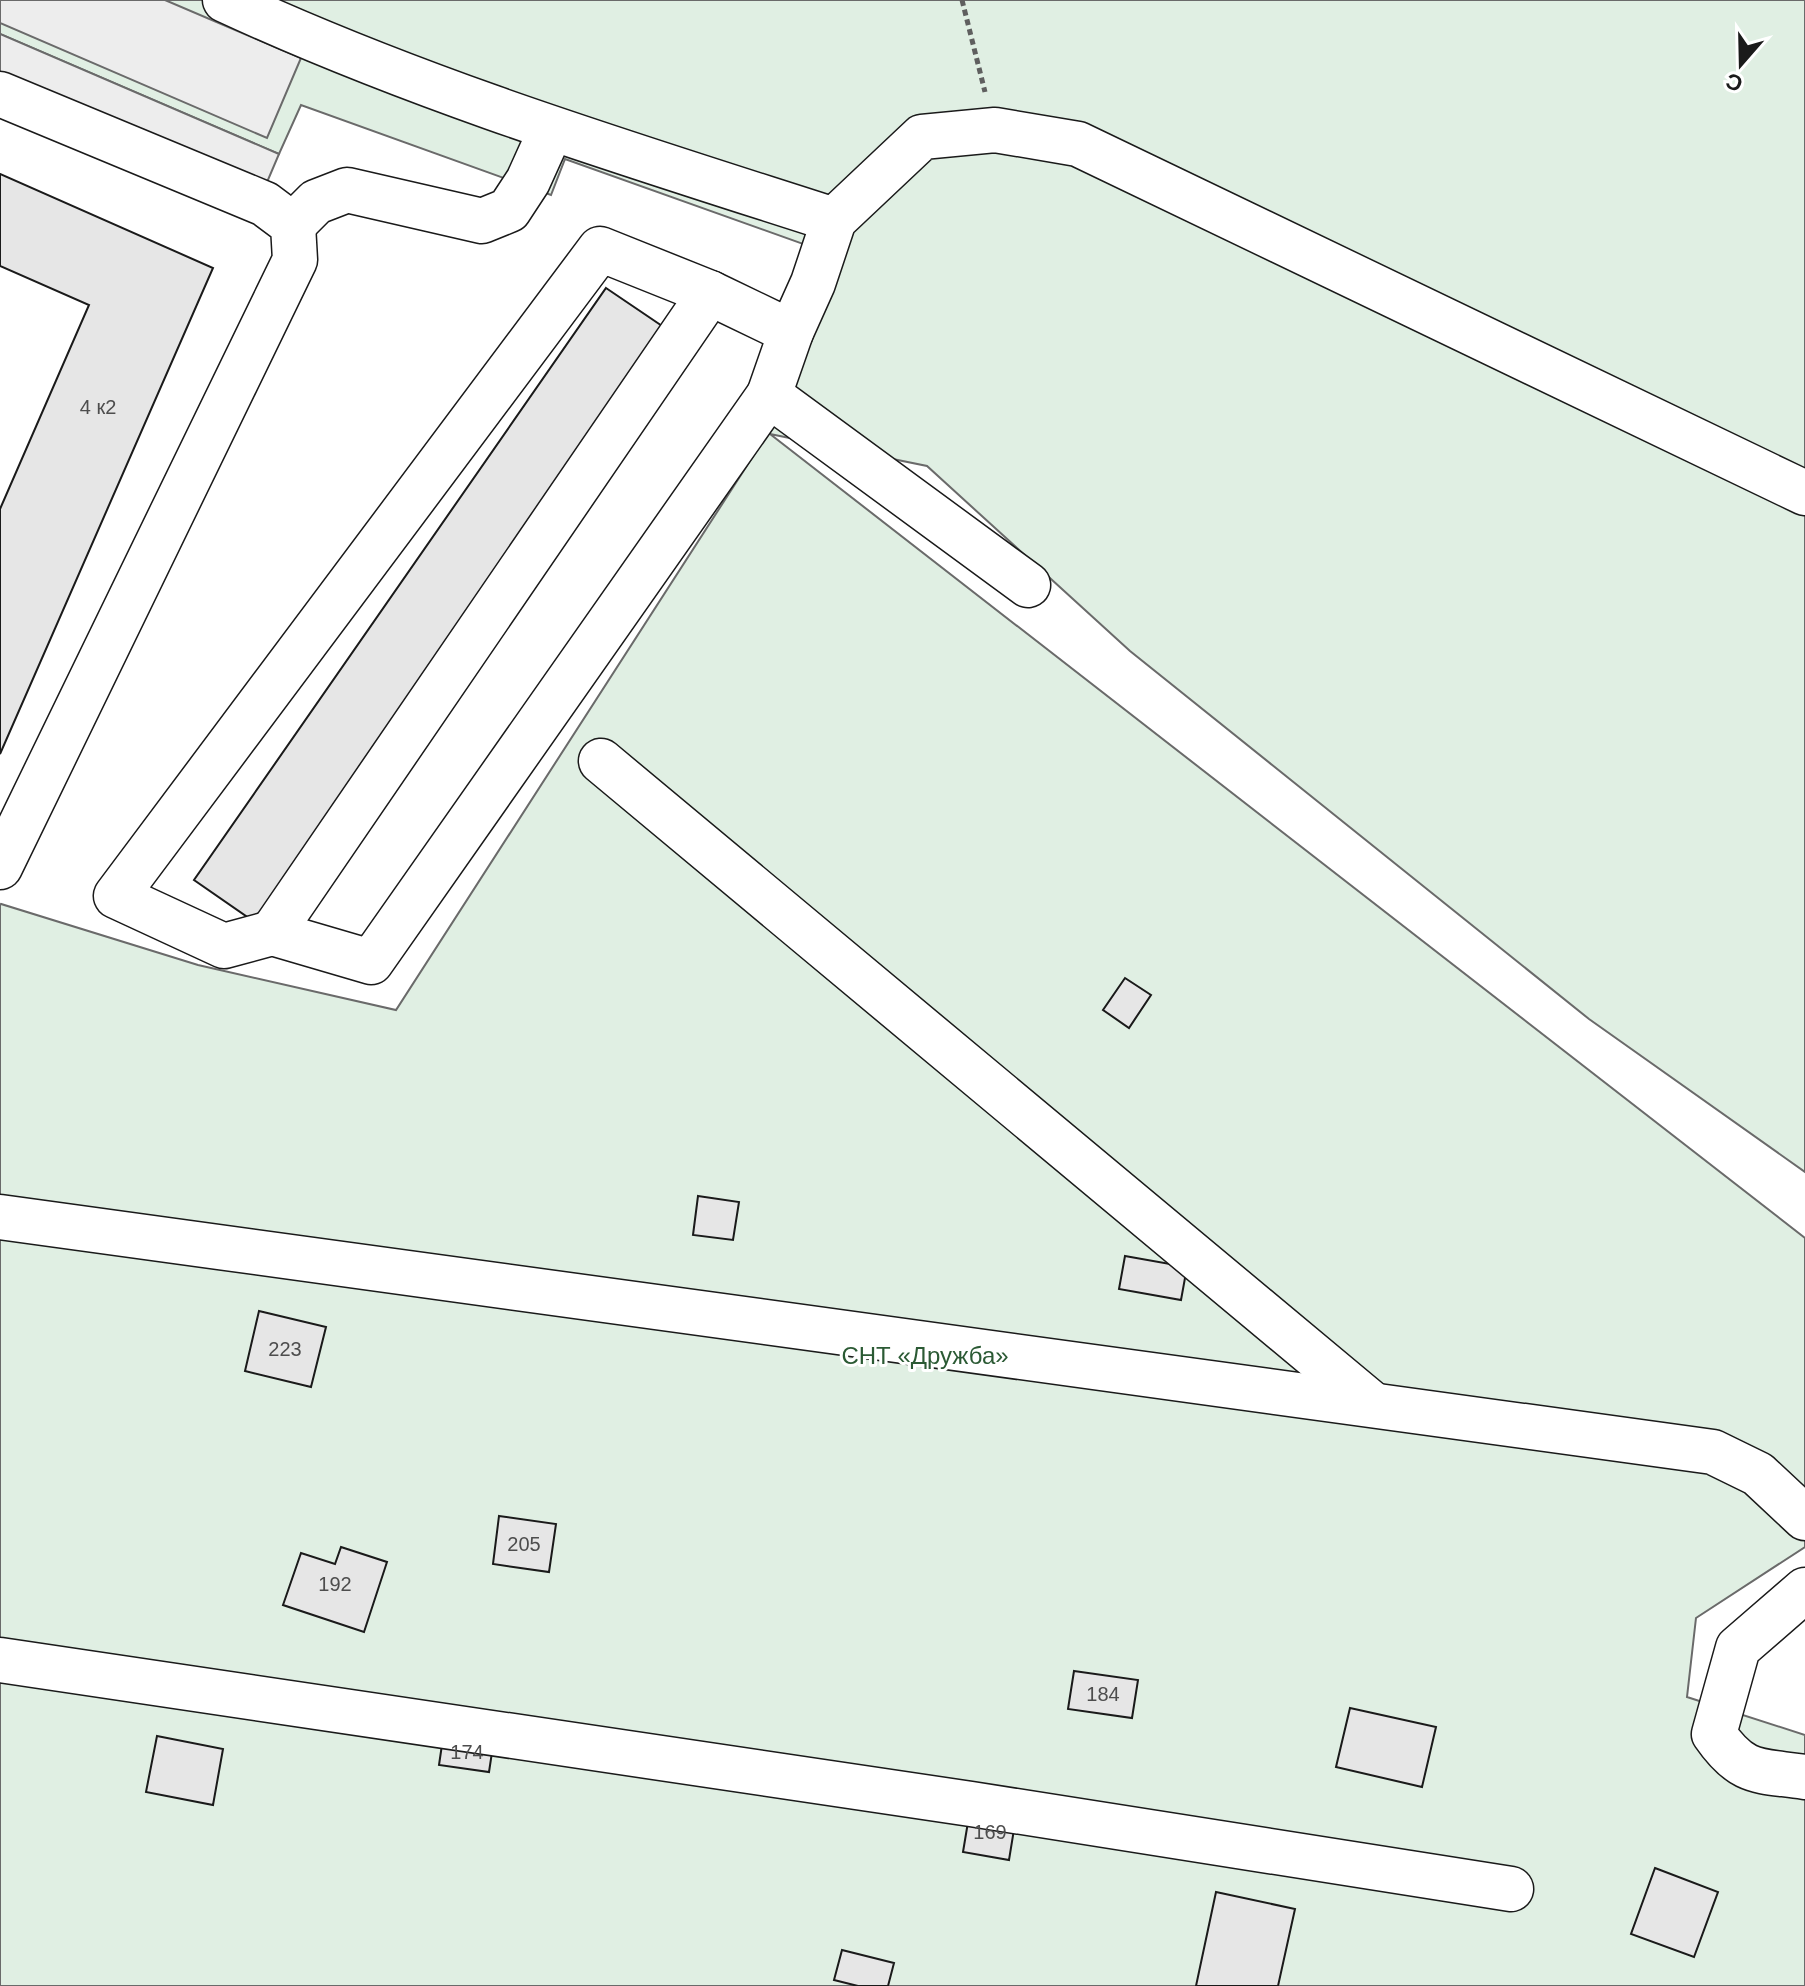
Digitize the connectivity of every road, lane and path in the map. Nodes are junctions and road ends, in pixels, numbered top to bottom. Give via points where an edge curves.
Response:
1 (225, 0) edge
2 (962, 0) edge
3 (0, 94) edge
4 (551, 130) junction
5 (995, 130) junction
6 (834, 220) junction
7 (293, 225) junction
8 (710, 293) junction
9 (791, 332) junction
10 (769, 395) junction
11 (1805, 493) edge
12 (1028, 585) dead end
13 (601, 761) dead end
14 (0, 867) edge
15 (272, 933) junction
16 (0, 1217) edge
17 (1372, 1404) junction
18 (1805, 1518) edge
19 (1805, 1590) edge
20 (0, 1660) edge
21 (1805, 1777) edge
22 (1511, 1889) dead end

1 - 4 lane
2 - 5 path
3 - 7 lane via 265,204
4 - 6 lane
4 - 7 lane via 509,210 482,221 347,190 316,202
5 - 6 lane via 922,137
5 - 11 lane via 1078,144
6 - 9 lane
7 - 14 lane via 295,260
8 - 9 lane
8 - 15 lane
8 - 15 lane via 600,249 116,896 224,946
9 - 10 lane
10 - 12 lane
10 - 15 lane via 371,962
13 - 17 lane
16 - 17 lane
17 - 18 lane via 1713,1452 1758,1474
19 - 21 lane via 1738,1648 1714,1734 1746,1768
20 - 22 lane

